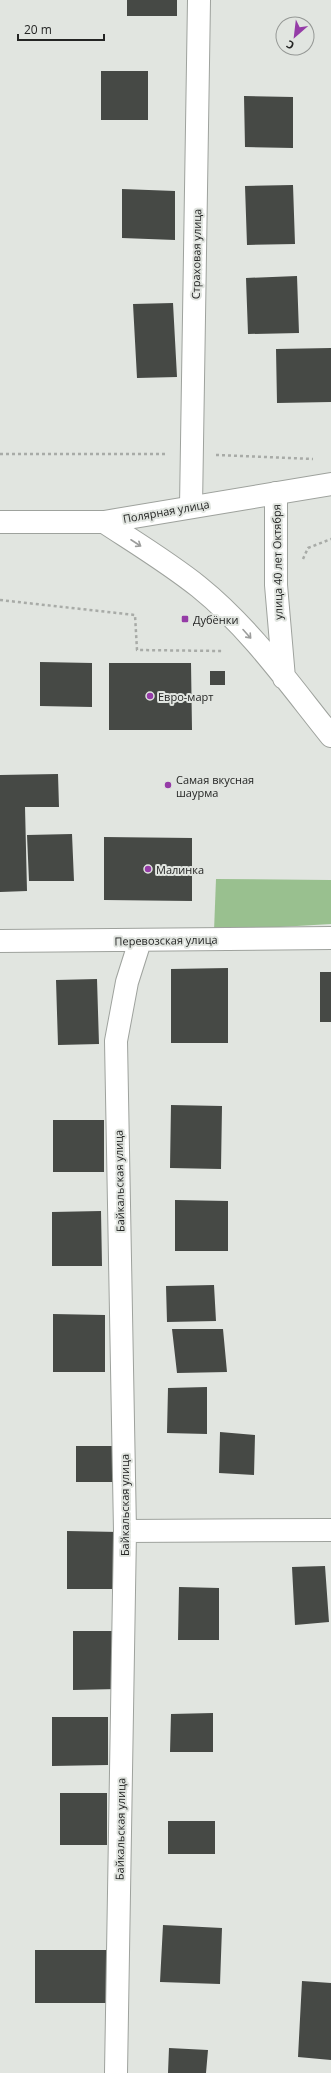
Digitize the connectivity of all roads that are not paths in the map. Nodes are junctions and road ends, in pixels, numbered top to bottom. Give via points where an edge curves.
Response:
1 (199, 0) edge
2 (331, 484) edge
3 (276, 493) junction
4 (191, 507) junction
5 (0, 522) edge
6 (104, 522) junction
7 (284, 678) junction
8 (331, 736) edge
9 (331, 938) edge
10 (0, 941) edge
11 (140, 941) junction
12 (331, 1530) edge
13 (125, 1531) junction
14 (116, 2073) edge

1 - 4 street, Страховая улица
2 - 3 street, Полярная улица
3 - 4 street, Полярная улица
3 - 7 street, улица 40 лет Октября via 276,586
4 - 6 street, Полярная улица
5 - 6 street, Полярная улица
6 -> 7 street via 199,587 248,635
7 - 8 street
9 - 11 street, Перевозская улица
10 - 11 street, Перевозская улица
11 - 13 street, Байкальская улица via 128,982 116,1041
12 - 13 street
13 - 14 street, Байкальская улица

